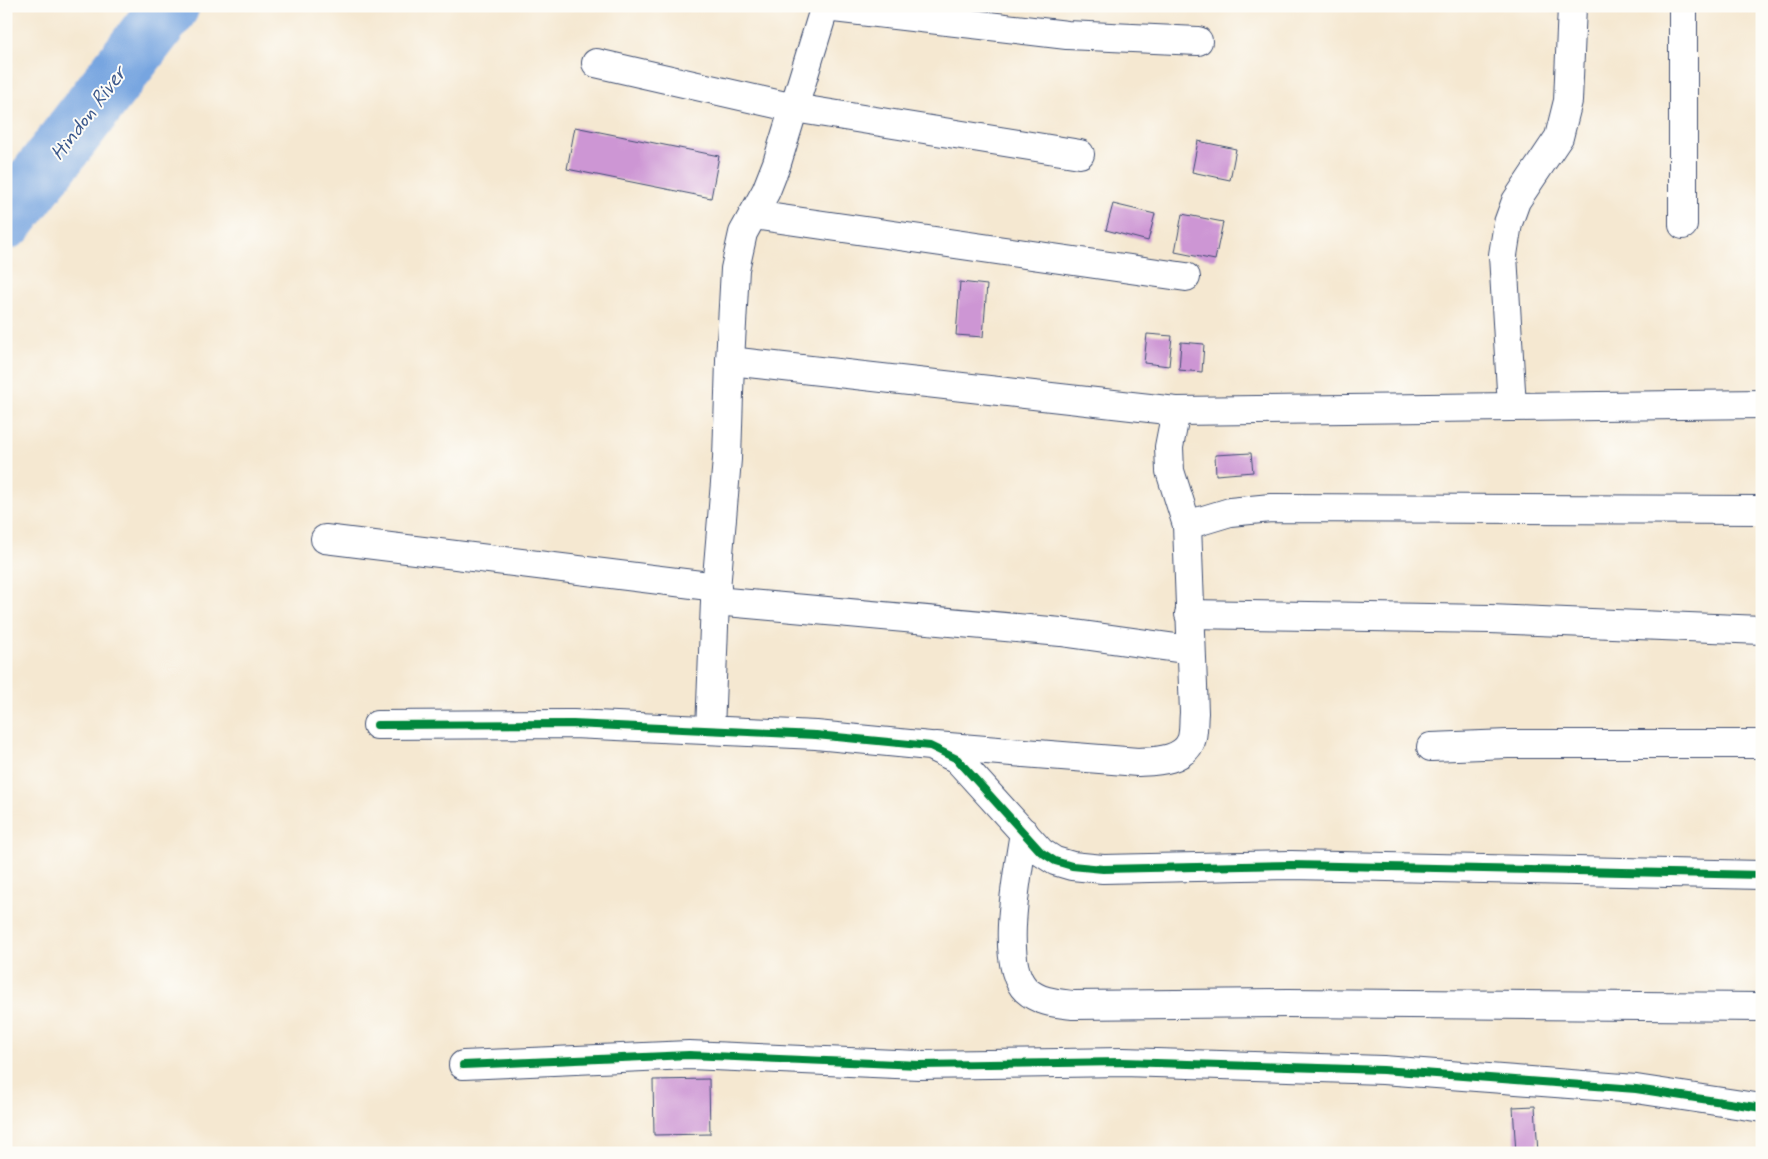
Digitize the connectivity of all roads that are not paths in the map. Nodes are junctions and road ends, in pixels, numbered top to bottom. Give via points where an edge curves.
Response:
1 (825, 6) edge
2 (1572, 6) edge
3 (1683, 6) edge
4 (1198, 41) dead end
5 (596, 63) dead end
6 (794, 108) junction
7 (1080, 154) dead end
8 (753, 215) junction
9 (1684, 225) dead end
10 (1186, 277) dead end
11 (730, 361) junction
12 (1762, 404) edge
13 (1512, 407) junction
14 (1176, 411) junction
15 (1762, 510) edge
16 (1187, 525) junction
17 (324, 538) dead end
18 (716, 594) junction
19 (1189, 614) junction
20 (1762, 630) edge
21 (1190, 650) junction
22 (377, 724) dead end
23 (710, 730) junction
24 (1762, 744) edge
25 (930, 746) junction
26 (1431, 746) dead end
27 (1024, 832) junction
28 (1762, 876) edge
29 (1762, 1007) edge
30 (463, 1065) dead end
31 (1762, 1108) edge

1 - 4 street via 1067,35
1 - 6 street
2 - 13 street via 1568,101 1559,137 1516,201 1508,223 1503,255
3 - 9 street
5 - 6 street
6 - 7 street
6 - 8 street via 777,163
8 - 10 street
8 - 11 street via 743,233 736,269
11 - 14 street
11 - 18 street via 727,459
12 - 13 street
13 - 14 street
14 - 16 street via 1170,471
15 - 16 street via 1271,508 1230,512
16 - 19 street
17 - 18 street
18 - 21 street via 1061,632
18 - 23 street
19 - 20 street via 1490,619
19 - 21 street
21 - 25 street via 1194,713 1191,741 1183,752 1161,760 1138,762
22 - 23 street via 573,724
23 - 25 street via 816,735
24 - 26 street
25 - 27 street via 957,759
27 - 28 street via 1041,852 1055,861 1103,869 1292,865
27 - 29 street via 1011,918 1014,968 1026,989 1044,1001 1073,1005 1288,1003
30 - 31 street via 690,1055 919,1064 1123,1062 1353,1069 1636,1090

